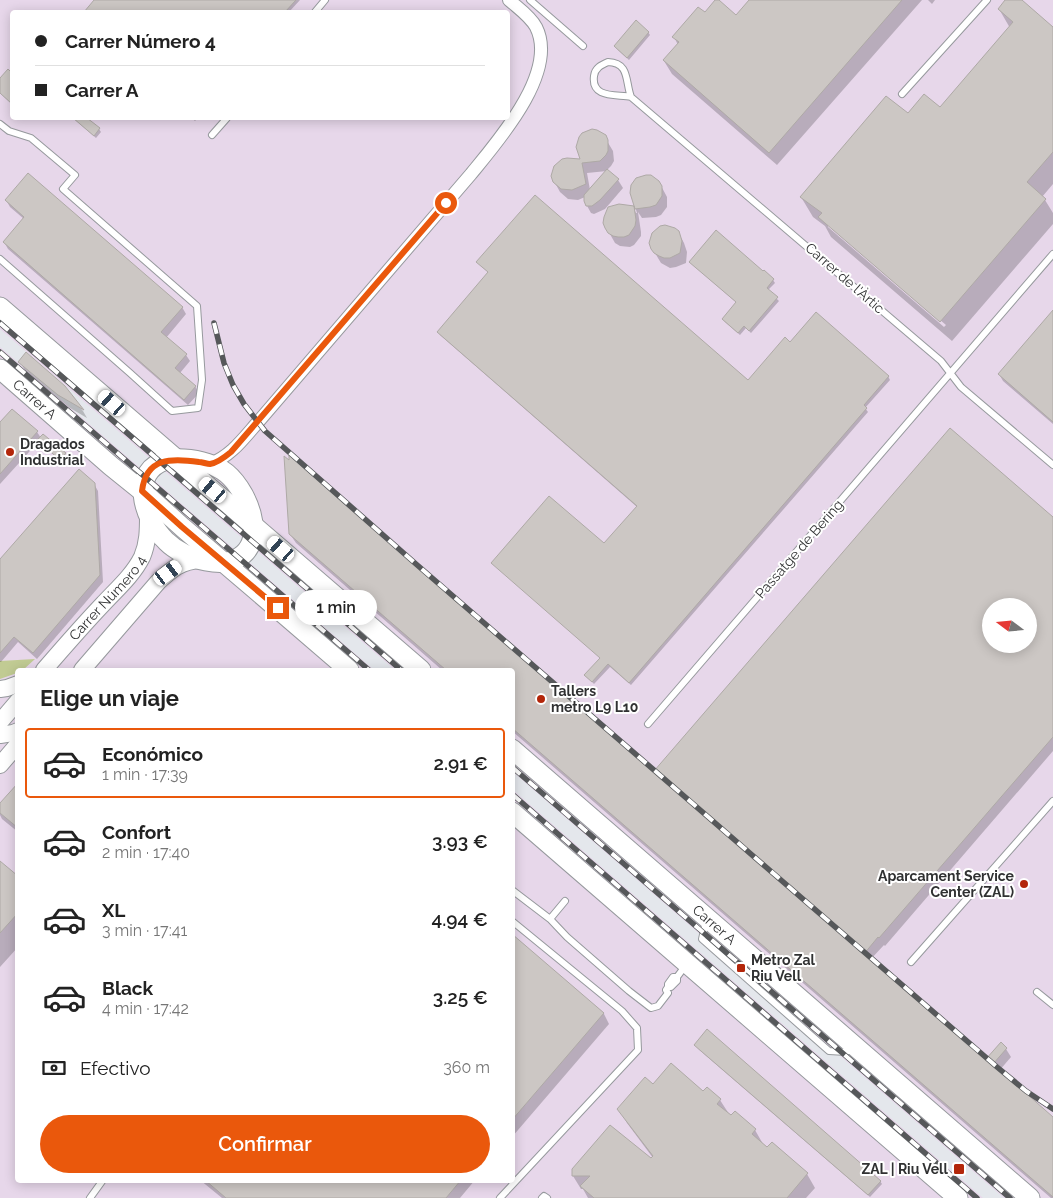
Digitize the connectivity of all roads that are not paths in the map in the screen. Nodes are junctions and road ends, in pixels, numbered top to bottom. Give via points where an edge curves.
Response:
1 (326, 0) edge
2 (509, 0) edge
3 (530, 0) edge
4 (987, 0) edge
5 (317, 10) edge
6 (583, 46) dead end
7 (902, 94) dead end
8 (631, 97) junction
9 (225, 120) edge
10 (0, 124) edge
11 (212, 135) dead end
12 (1053, 254) edge
13 (0, 259) edge
14 (0, 307) edge
15 (0, 369) edge
16 (950, 373) junction
17 (176, 459) junction
18 (210, 464) junction
19 (1053, 465) edge
20 (142, 491) junction
21 (148, 515) junction
22 (253, 524) junction
23 (200, 560) junction
24 (224, 563) junction
25 (46, 668) edge
26 (84, 668) edge
27 (347, 668) edge
28 (419, 668) edge
29 (15, 685) edge
30 (0, 689) edge
31 (15, 704) edge
32 (0, 722) edge
33 (648, 724) dead end
34 (15, 732) edge
35 (0, 735) edge
36 (15, 747) edge
37 (515, 752) edge
38 (0, 764) edge
39 (1053, 801) edge
40 (515, 815) edge
41 (515, 892) edge
42 (566, 901) dead end
43 (550, 919) junction
44 (515, 923) edge
45 (911, 962) dead end
46 (682, 970) junction
47 (1037, 992) dead end
48 (1053, 1005) edge
49 (515, 1180) edge
50 (101, 1183) edge
51 (512, 1183) edge
52 (90, 1198) edge
53 (500, 1198) edge
54 (542, 1198) edge
55 (547, 1198) edge
56 (957, 1198) edge
57 (1030, 1198) edge

1 - 5 lane
2 - 18 street via 530,18 541,42 540,65 523,104 471,174 258,422 231,452
3 - 6 lane
4 - 7 lane
8 - 8 lane via 623,68 613,62 602,64 594,77 599,92
8 - 16 lane, Carrer de l'Àrtic via 941,361
9 - 11 lane
10 - 13 lane via 9,131 31,138 75,175 63,189 197,306 202,380 198,408 172,411
12 - 16 lane, Passatge de Bering
14 - 17 main road
15 - 20 main road, Carrer A
16 - 19 lane, Carrer de l'Àrtic
16 - 33 lane, Passatge de Bering
17 - 18 main road
17 - 20 main road via 164,460 154,467
17 - 22 main road
18 - 22 main road via 235,482 249,505
20 - 21 main road
20 - 24 main road
21 - 23 main road via 168,543
21 - 25 street, Carrer Número 4 via 146,543 137,566
22 - 24 main road via 253,536 247,551
22 - 28 main road
23 - 24 main road
23 - 26 street, Carrer Número 4 via 186,561 158,582
24 - 27 main road
29 - 30 street
31 - 32 street
34 - 35 street
36 - 38 street
37 - 57 main road, Carrer A
39 - 45 lane
40 - 46 main road
41 - 43 lane
42 - 43 lane
43 - 46 lane via 651,1008 663,1000 668,993 667,988 677,981
44 - 49 lane via 622,1011 637,1028 638,1050
46 - 56 main road
47 - 48 lane
50 - 52 lane
51 - 53 lane
54 - 55 lane

